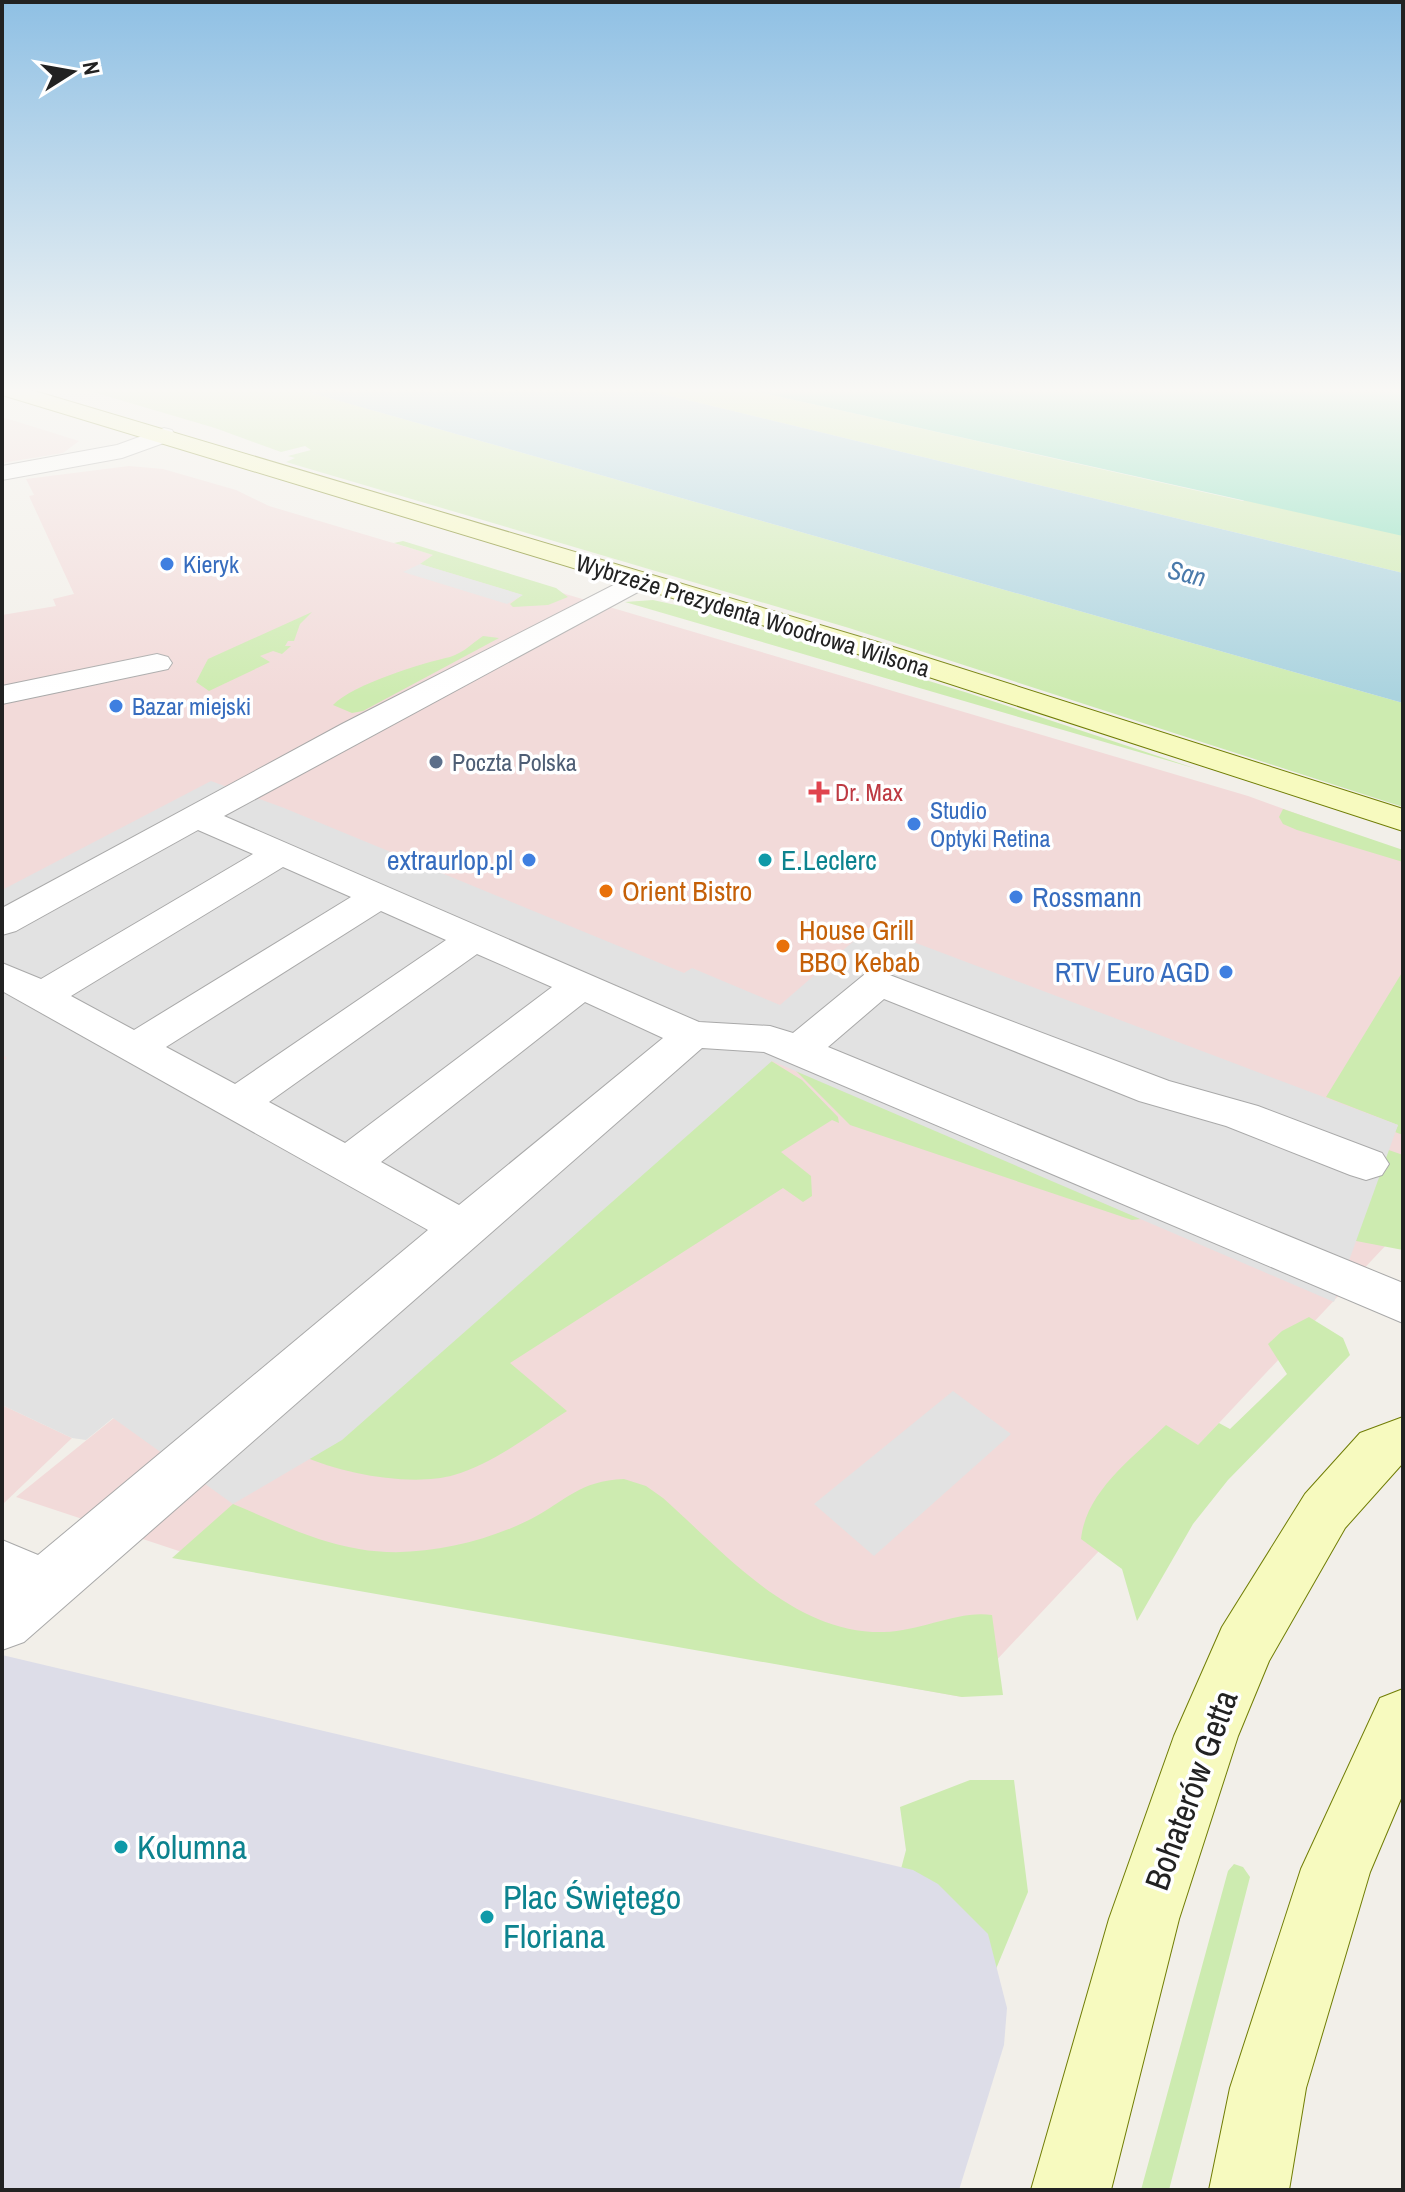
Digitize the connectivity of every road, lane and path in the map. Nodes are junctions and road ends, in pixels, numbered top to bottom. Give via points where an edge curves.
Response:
1 (352, 492) edge
2 (639, 580) junction
3 (157, 663) dead end
4 (2, 695) edge
5 (195, 816) junction
6 (1403, 820) edge
7 (281, 853) junction
8 (379, 896) junction
9 (2, 923) edge
10 (474, 938) junction
11 (2, 975) edge
12 (581, 985) junction
13 (42, 996) junction
14 (692, 1035) junction
15 (135, 1048) junction
16 (798, 1050) junction
17 (237, 1103) junction
18 (348, 1164) junction
19 (1366, 1164) dead end
20 (462, 1228) junction
21 (1403, 1304) edge
22 (1403, 1439) edge
23 (16, 1592) edge
24 (1403, 1719) edge
25 (1071, 2190) edge
26 (1249, 2190) edge

1 - 2 street, Wybrzeże Prezydenta Woodrowa Wilsona
2 - 5 street
2 - 6 street, Wybrzeże Prezydenta Woodrowa Wilsona
3 - 4 street
5 - 7 street
5 - 9 street
7 - 8 street
7 - 13 street
8 - 10 street
8 - 15 street
10 - 12 street
10 - 17 street
11 - 13 street
12 - 14 street
12 - 18 street
13 - 15 street
14 - 16 street via 770,1039
14 - 20 street
15 - 17 street
16 - 19 street via 879,983 1154,1091 1242,1116
16 - 21 street
17 - 18 street
18 - 20 street
20 - 23 street
22 - 25 street, Bohaterów Getta via 1380,1449 1325,1511 1244,1647 1206,1736 1144,1919
24 - 26 street via 1336,1869 1268,2088

